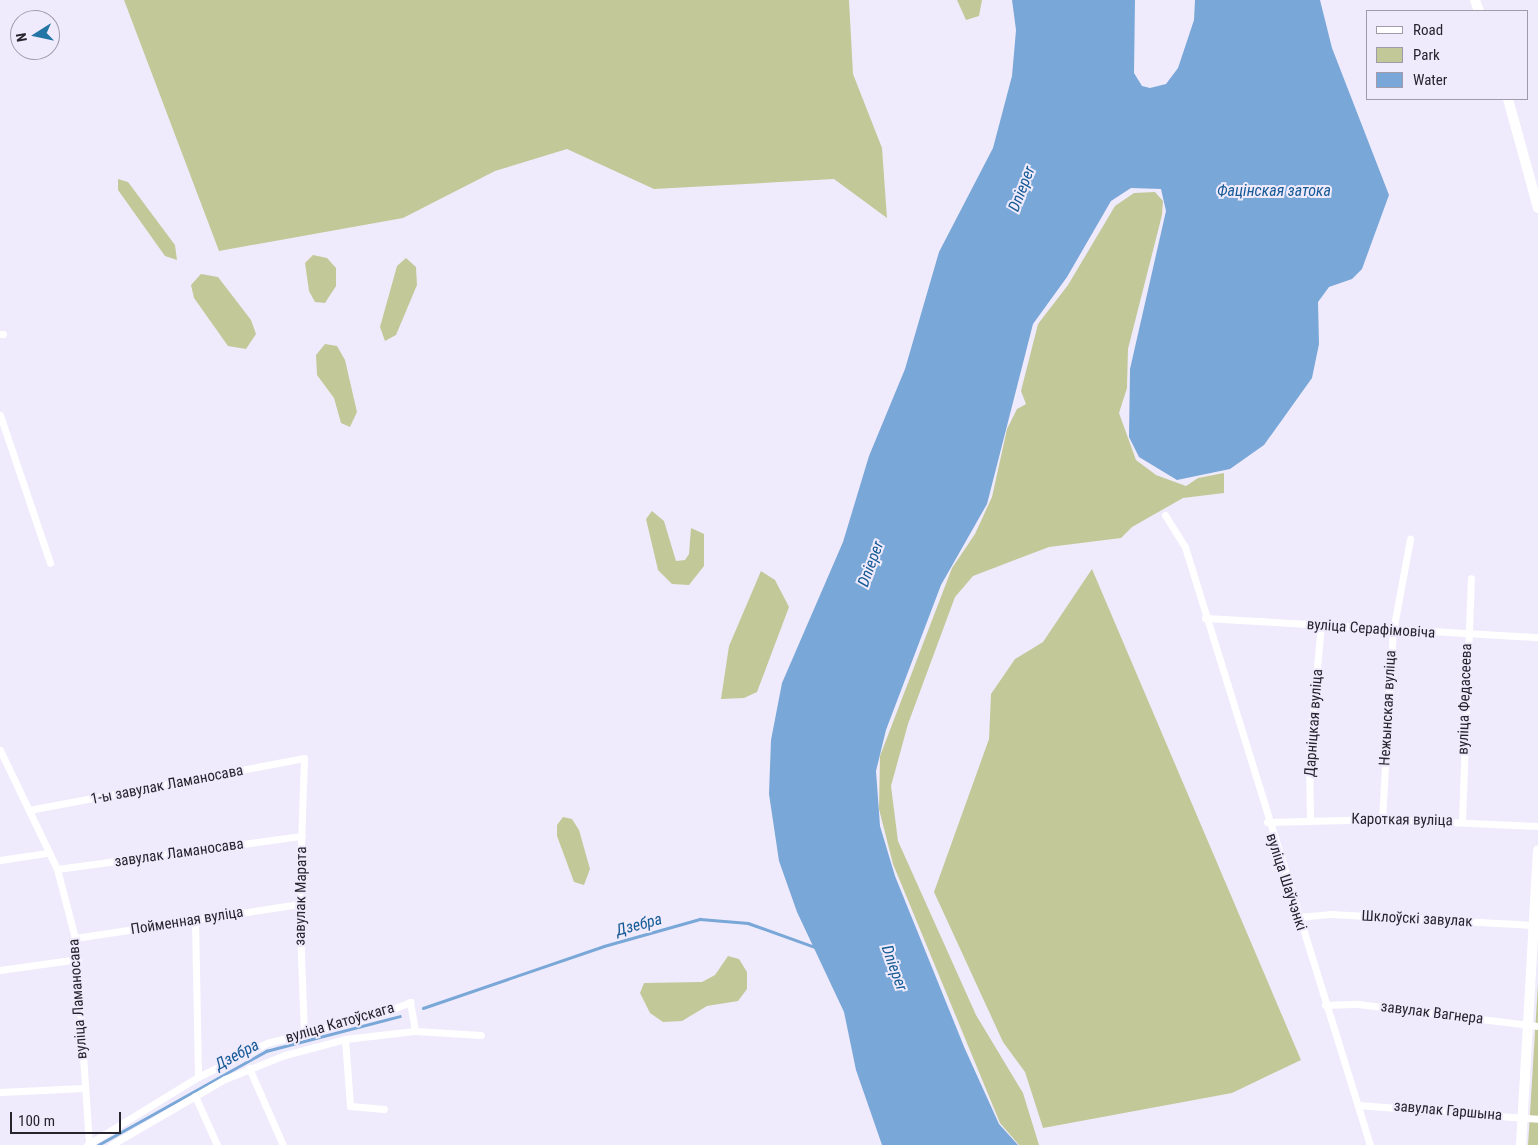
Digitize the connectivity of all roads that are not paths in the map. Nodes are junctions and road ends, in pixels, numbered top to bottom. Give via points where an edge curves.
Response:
1 (1508, 100) edge
2 (1538, 208) edge
3 (0, 415) edge
4 (1165, 515) dead end
5 (1410, 539) dead end
6 (50, 562) dead end
7 (1471, 578) dead end
8 (1205, 618) junction
9 (1322, 626) junction
10 (1393, 631) junction
11 (1468, 636) junction
12 (1538, 638) edge
13 (0, 750) edge
14 (304, 758) joint
15 (29, 810) junction
16 (1310, 820) junction
17 (1382, 820) junction
18 (1462, 821) junction
19 (1267, 822) junction
20 (1538, 826) edge
21 (302, 836) junction
22 (1538, 850) edge
23 (47, 853) junction
24 (0, 860) edge
25 (56, 870) junction
26 (299, 904) junction
27 (1297, 917) junction
28 (195, 919) junction
29 (1536, 925) edge
30 (75, 938) junction
31 (78, 959) junction
32 (0, 970) edge
33 (1325, 1005) junction
34 (1526, 1024) junction
35 (1538, 1026) edge
36 (415, 1031) junction
37 (304, 1033) junction
38 (481, 1035) dead end
39 (345, 1039) junction
40 (249, 1068) junction
41 (198, 1077) junction
42 (84, 1088) junction
43 (0, 1092) edge
44 (196, 1096) junction
45 (1358, 1105) junction
46 (384, 1109) dead end
47 (1522, 1117) junction
48 (1538, 1119) edge
49 (125, 1136) junction
50 (88, 1144) edge
51 (111, 1145) edge
52 (129, 1145) edge
53 (217, 1145) edge
54 (283, 1145) edge
55 (1370, 1145) edge
56 (1521, 1145) edge

1 - 2 main road
3 - 6 street
4 - 8 street, вуліца Шаўчэнкі via 1185,546
5 - 10 street, Нежынская вуліца
7 - 11 street, вуліца Федасеева
8 - 9 street, вуліца Серафімовіча
8 - 19 street, вуліца Шаўчэнкі
9 - 10 street, вуліца Серафімовіча
9 - 16 street, Дарніцкая вуліца via 1309,754
10 - 11 street, вуліца Серафімовіча
10 - 17 street, Нежынская вуліца
11 - 12 street, вуліца Серафімовіча
11 - 18 street, вуліца Федасеева
13 - 15 street, вуліца Ламаносава
14 - 15 street, 1-ы завулак Ламаносава
14 - 21 street, завулак Марата
15 - 23 street, вуліца Ламаносава
16 - 17 street, Кароткая вуліца
16 - 19 street, Кароткая вуліца
17 - 18 street, Кароткая вуліца
18 - 20 street, Кароткая вуліца
19 - 27 street, вуліца Шаўчэнкі
21 - 25 street, завулак Ламаносава
21 - 26 street, завулак Марата
22 - 29 main road
23 - 24 street
23 - 25 street, вуліца Ламаносава
25 - 30 street, вуліца Ламаносава
26 - 28 street, Пойменная вуліца
26 - 37 street, завулак Марата
27 - 29 street, Шклоўскі завулак via 1330,914
27 - 33 street, вуліца Шаўчэнкі
28 - 30 street, Пойменная вуліца
28 - 41 street
29 - 34 main road
30 - 31 street, вуліца Ламаносава
31 - 32 street
31 - 42 street, вуліца Ламаносава
33 - 34 street, завулак Вагнера via 1358,1004
33 - 45 street, вуліца Шаўчэнкі
34 - 35 street, завулак Вагнера
34 - 47 main road
36 - 37 street, вуліца Катоўскага via 410,1002 378,1015
36 - 38 street, вуліца Катоўскага
36 - 39 street, вуліца Катоўскага
37 - 41 street, вуліца Катоўскага via 267,1043
39 - 40 street, вуліца Катоўскага
39 - 46 street via 350,1106
40 - 44 street, вуліца Катоўскага
40 - 54 street
41 - 50 street, вуліца Катоўскага
42 - 43 street
42 - 50 street, вуліца Ламаносава
44 - 49 street, вуліца Катоўскага
44 - 53 street
45 - 47 street, завулак Гаршына
45 - 55 street, вуліца Шаўчэнкі
47 - 48 street, завулак Гаршына
47 - 56 main road
49 - 51 street, вуліца Катоўскага
49 - 52 street

